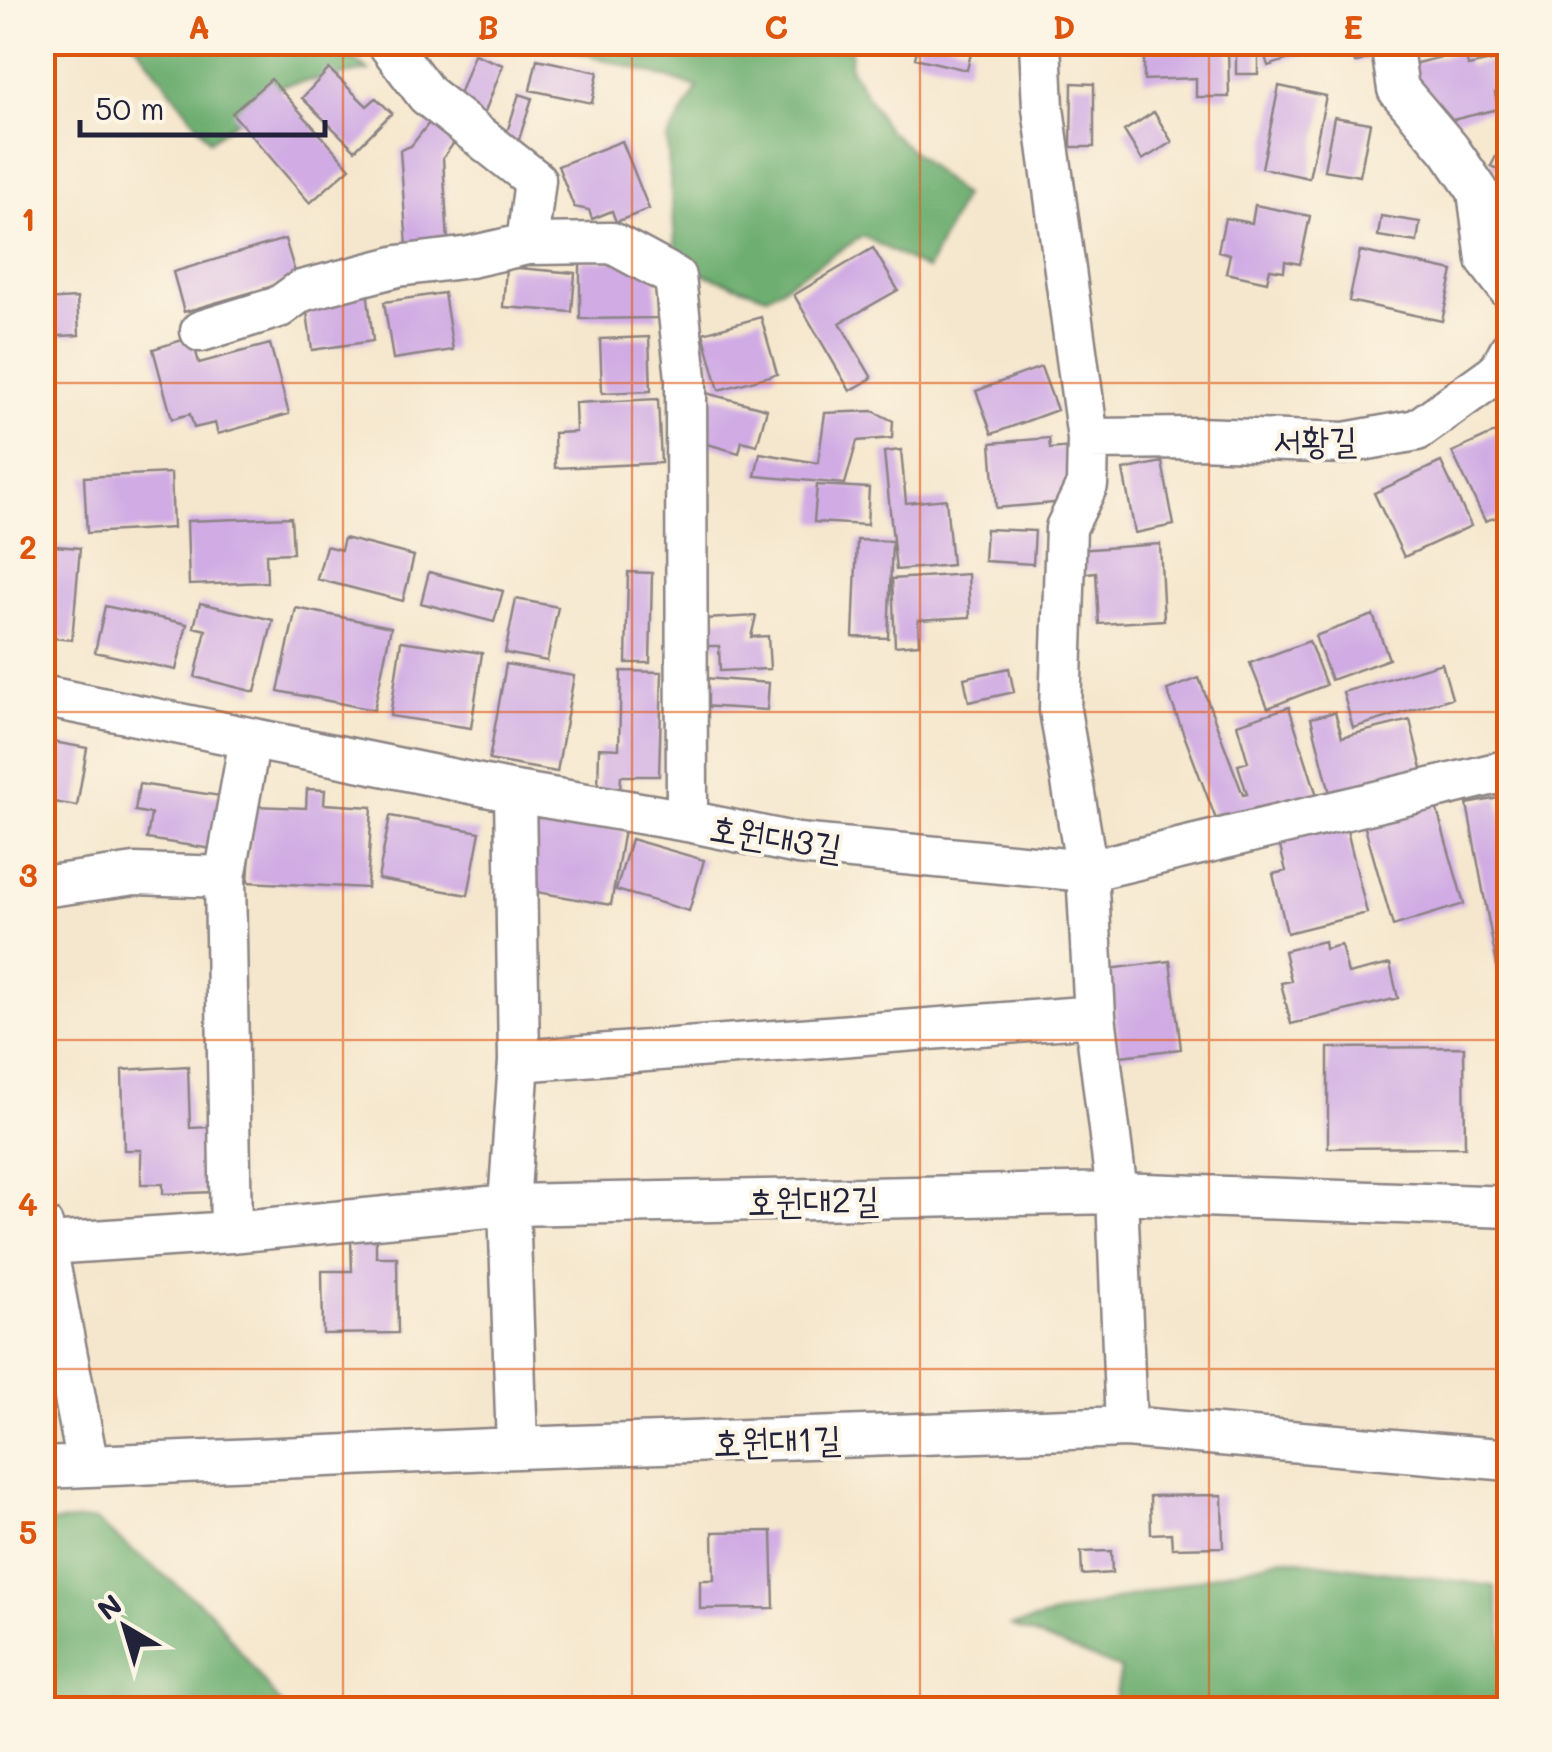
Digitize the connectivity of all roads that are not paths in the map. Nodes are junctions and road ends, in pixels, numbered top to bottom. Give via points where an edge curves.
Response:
1 (387, 42) edge
2 (1040, 42) edge
3 (1392, 42) edge
4 (527, 244) junction
5 (1510, 290) edge
6 (201, 331) dead end
7 (1510, 350) edge
8 (1088, 440) junction
9 (42, 696) edge
10 (250, 739) junction
11 (1510, 770) edge
12 (515, 792) junction
13 (686, 821) junction
14 (1087, 871) junction
15 (225, 877) junction
16 (42, 887) edge
17 (1095, 1016) junction
18 (519, 1061) junction
19 (1117, 1193) junction
20 (509, 1205) junction
21 (1510, 1207) edge
22 (231, 1232) junction
23 (45, 1235) edge
24 (1126, 1427) junction
25 (518, 1448) junction
26 (1510, 1460) edge
27 (88, 1466) junction
28 (42, 1468) edge

1 - 4 street via 427,95 535,180
2 - 8 street
3 - 5 street via 1398,88 1478,190 1487,260
4 - 6 street via 330,284
4 - 13 street via 612,243 675,277 686,378
7 - 8 street, 서황길 via 1500,371 1417,430 1345,443
8 - 14 street via 1087,485 1066,528 1060,710
9 - 10 street, 호원대3길
10 - 12 street, 호원대3길
10 - 15 street
11 - 14 street, 호원대3길
12 - 13 street, 호원대3길
12 - 18 street
13 - 14 street, 호원대3길 via 798,844
14 - 17 street
15 - 16 street via 135,874
15 - 22 street
17 - 18 street
17 - 19 street
18 - 20 street
19 - 20 street, 호원대2길
19 - 21 street, 호원대2길
19 - 24 street
20 - 22 street, 호원대2길
20 - 25 street
22 - 23 street, 호원대2길
23 - 27 street
24 - 25 street, 호원대1길
24 - 26 street, 호원대1길
25 - 27 street, 호원대1길
27 - 28 street, 호원대1길

